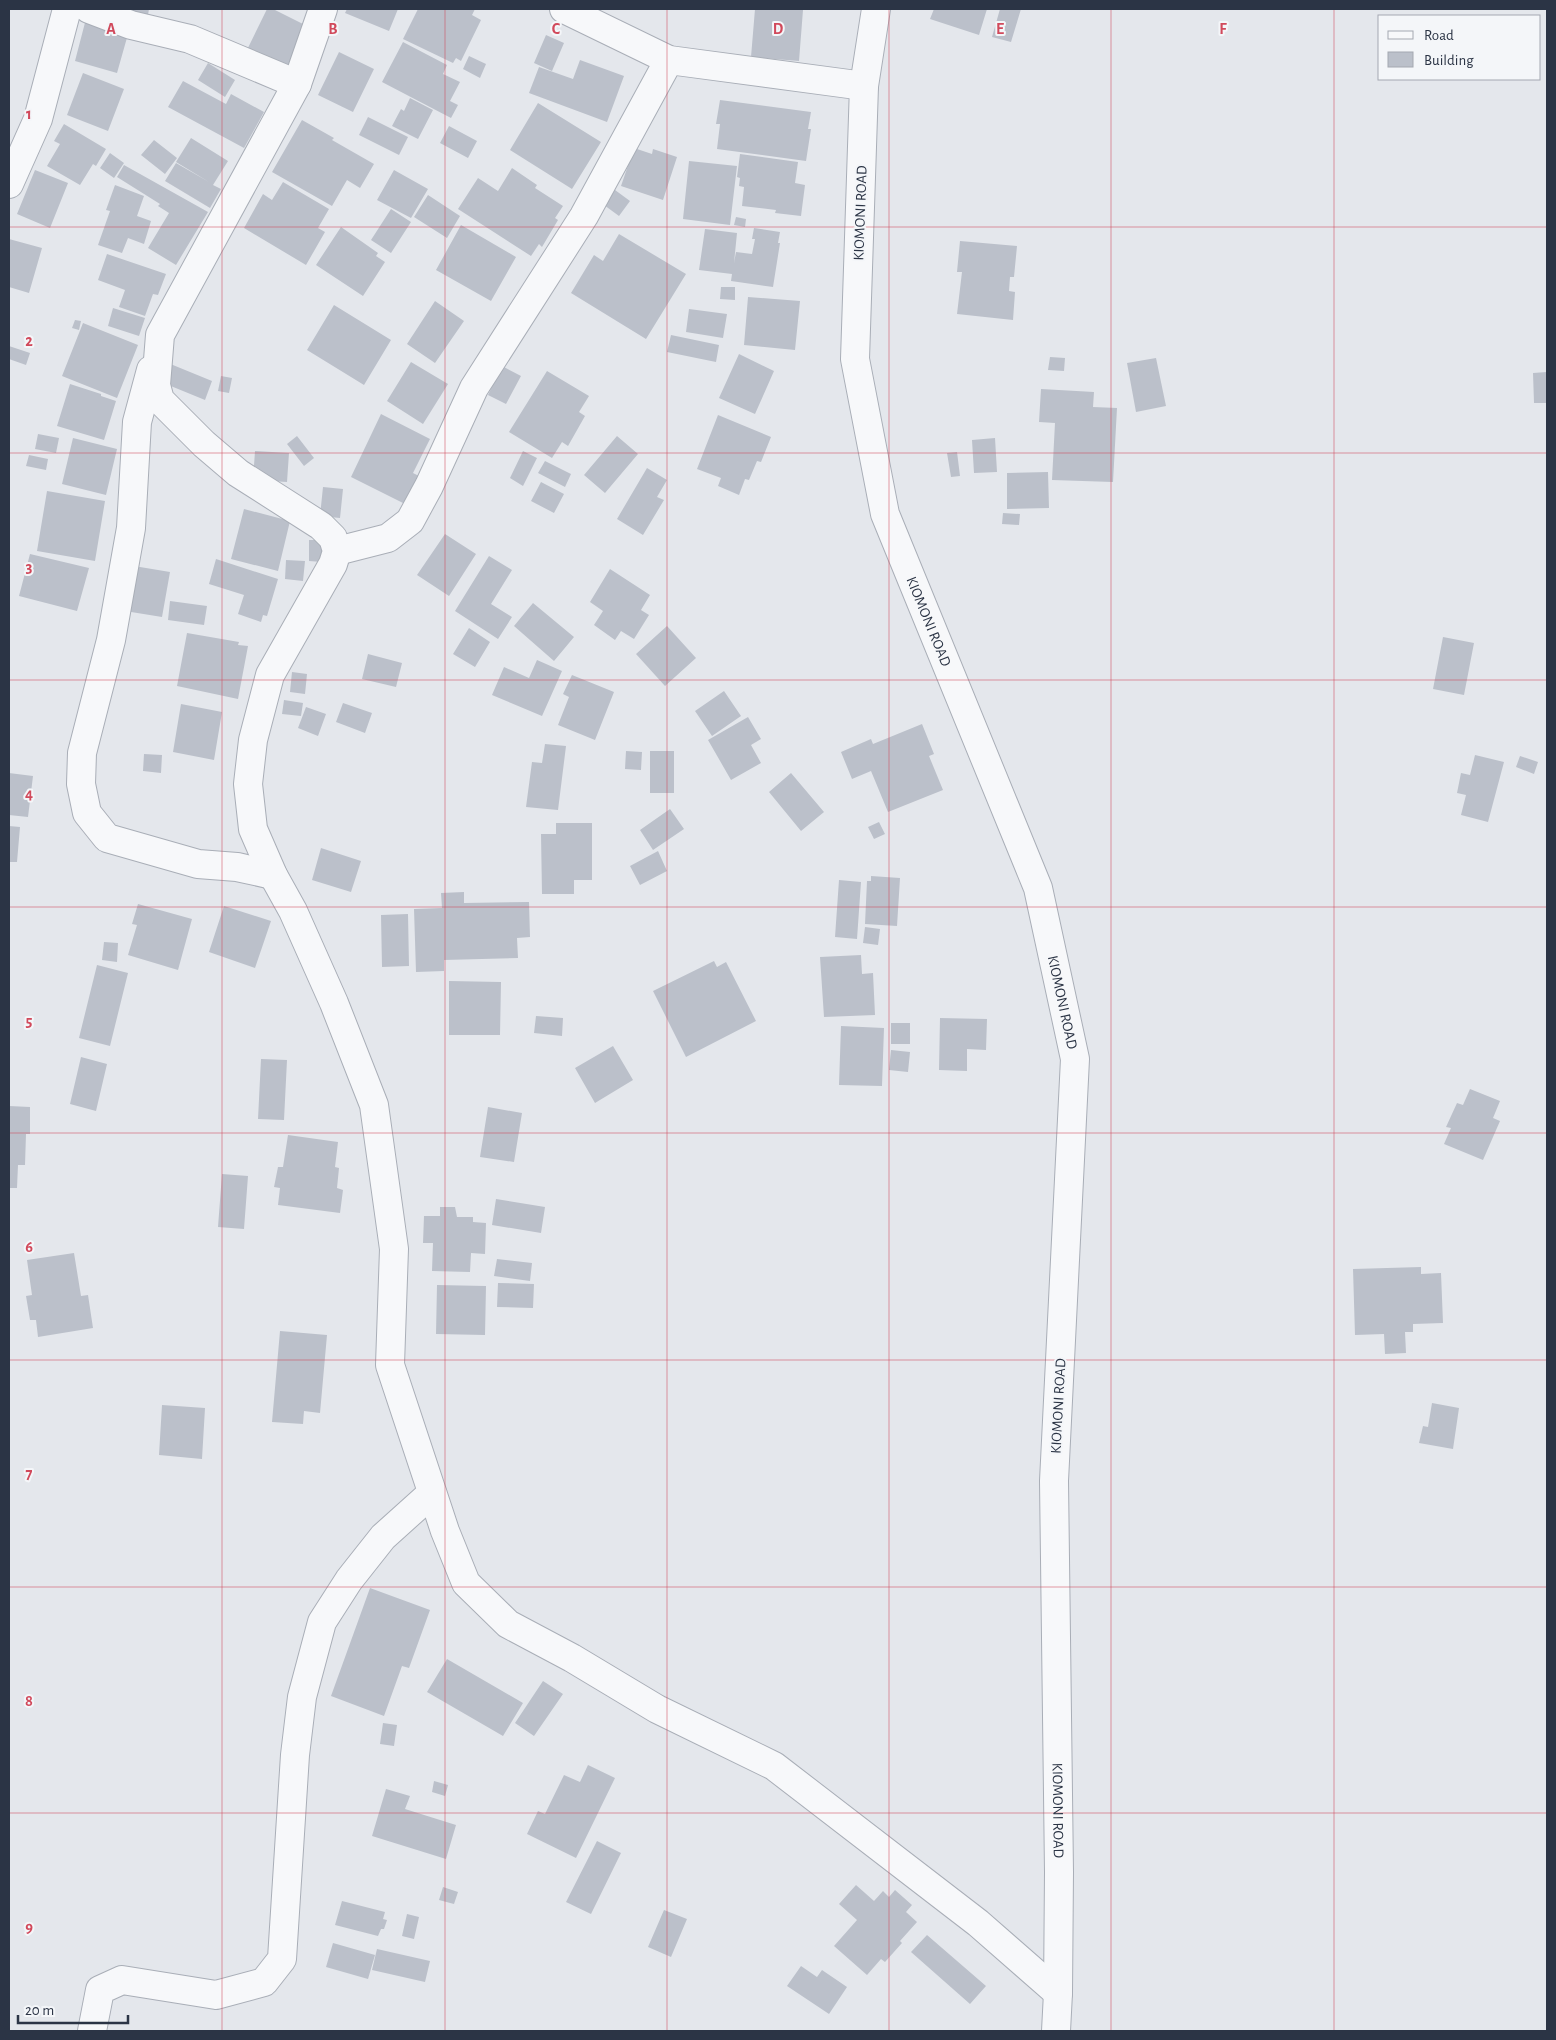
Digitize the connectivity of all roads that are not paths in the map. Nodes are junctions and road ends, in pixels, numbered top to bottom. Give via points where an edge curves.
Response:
1 (67, 9) edge
2 (89, 9) edge
3 (323, 9) edge
4 (564, 9) edge
5 (876, 9) edge
6 (669, 60) junction
7 (297, 84) junction
8 (864, 86) junction
9 (9, 184) edge
10 (160, 335) junction
11 (338, 551) junction
12 (273, 875) junction
13 (432, 1493) junction
14 (1058, 1993) junction
15 (92, 2031) edge
16 (1056, 2031) edge

1 - 9 street via 38,119
2 - 7 street via 131,25 190,39
3 - 7 street
4 - 6 street
5 - 8 street, KIOMONI ROAD
6 - 8 street
6 - 11 street via 584,216 474,388 410,521 388,538
7 - 10 street
8 - 14 street, KIOMONI ROAD via 855,359 885,514 1038,888 1075,1059 1054,1482
10 - 11 street via 156,384 160,400 238,473 321,526 333,538
10 - 12 street via 137,422 131,528 110,640 82,753 81,784 87,813 107,838 198,864 237,867
11 - 12 street via 270,675 253,740 248,784 253,829
12 - 13 street via 334,1003 374,1106 394,1250 390,1365
13 - 14 street via 466,1583 508,1624 657,1709 774,1766 978,1923
13 - 15 street via 383,1537 349,1580 322,1622 302,1697 282,1959 264,1982 216,1995 122,1980 100,1990
14 - 16 street, KIOMONI ROAD

